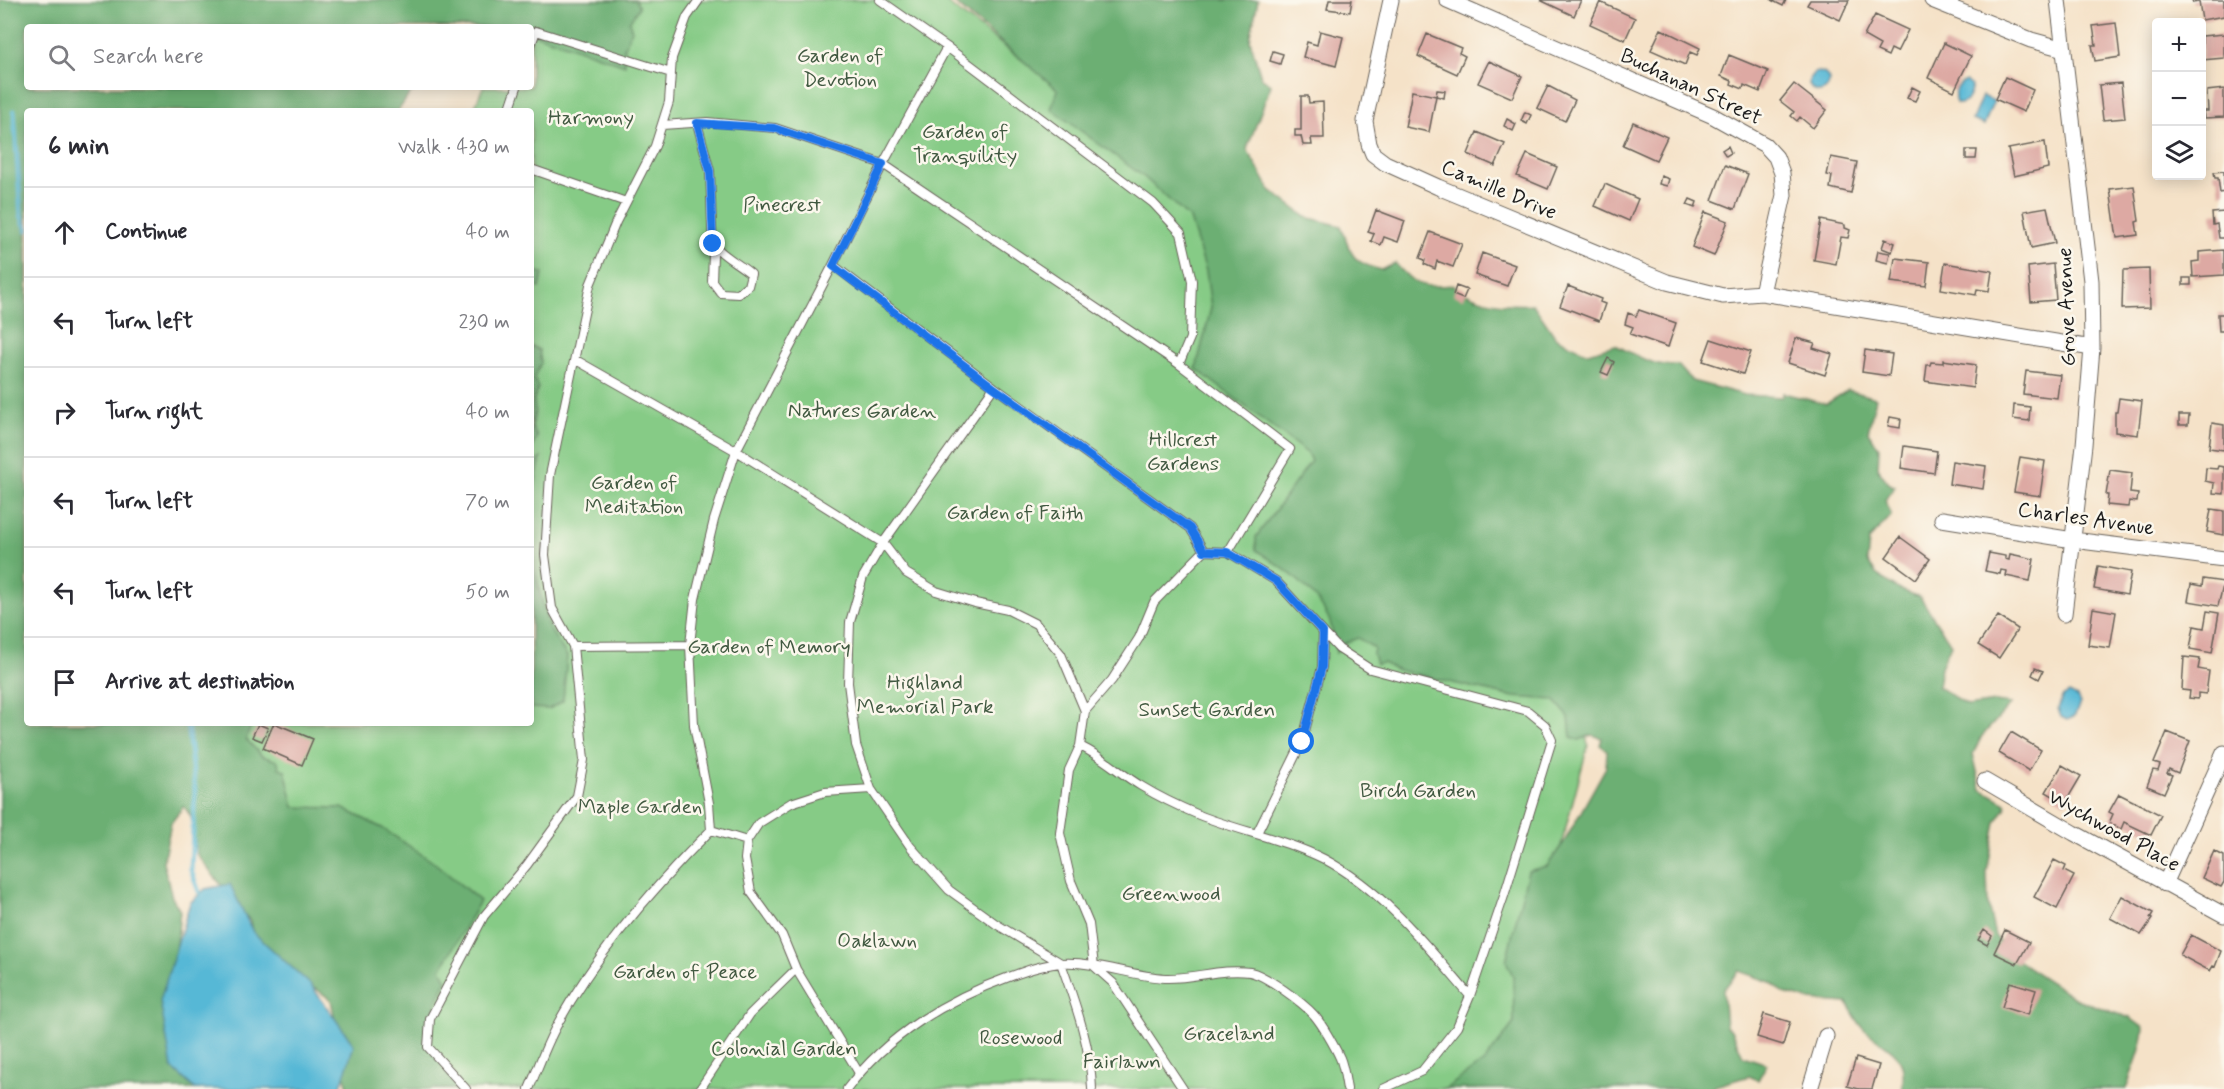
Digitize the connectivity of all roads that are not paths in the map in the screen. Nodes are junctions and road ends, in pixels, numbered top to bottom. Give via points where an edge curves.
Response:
1 (699, 0) edge
2 (880, 0) edge
3 (1391, 0) edge
4 (1447, 0) edge
5 (1932, 0) edge
6 (2058, 0) edge
7 (534, 37) edge
8 (947, 47) junction
9 (2064, 49) junction
10 (671, 73) junction
11 (516, 90) edge
12 (510, 108) edge
13 (697, 123) junction
14 (662, 125) junction
15 (883, 164) junction
16 (534, 170) edge
17 (626, 202) junction
18 (713, 244) junction
19 (833, 266) junction
20 (1762, 293) junction
21 (2092, 348) junction
22 (576, 360) junction
23 (1179, 364) junction
24 (993, 387) junction
25 (736, 451) junction
26 (1942, 519) dead end
27 (2073, 540) junction
28 (883, 543) junction
29 (1204, 551) junction
30 (1227, 552) junction
31 (2224, 558) edge
32 (2064, 614) dead end
33 (1323, 632) junction
34 (690, 645) junction
35 (573, 646) junction
36 (1085, 711) junction
37 (1080, 747) junction
38 (2224, 753) edge
39 (1985, 781) dead end
40 (871, 789) junction
41 (711, 830) junction
42 (1257, 833) junction
43 (747, 841) junction
44 (2165, 884) junction
45 (2224, 915) edge
46 (1061, 963) junction
47 (1094, 966) junction
48 (796, 969) junction
49 (1470, 996) junction
50 (1826, 1036) dead end
51 (859, 1073) junction
52 (466, 1089) edge
53 (529, 1089) edge
54 (699, 1089) edge
55 (847, 1089) edge
56 (1092, 1089) edge
57 (1183, 1089) edge
58 (1347, 1089) edge
59 (1383, 1089) edge
60 (1810, 1089) edge

1 - 10 lane via 687,17 672,58
2 - 8 lane
3 - 20 street, Camille Drive via 1365,121 1373,154 1438,187 1667,282 1723,296
4 - 20 street, Buchanan Street via 1713,117 1765,145 1782,172 1784,195
5 - 9 street via 2031,40
6 - 9 street, Grove Avenue
7 - 10 lane via 536,31
8 - 15 lane
8 - 23 lane via 1153,202 1181,233 1192,281 1191,338
9 - 21 street, Grove Avenue via 2091,281
10 - 14 lane
11 - 12 lane
13 - 14 lane
13 - 15 lane via 774,128
13 - 18 lane via 710,171
14 - 17 lane
15 - 19 lane
15 - 23 lane
16 - 17 lane
17 - 22 lane via 590,285
18 - 18 lane via 712,281 721,293 738,294 748,286 751,274 722,255
19 - 24 lane
19 - 25 lane
20 - 21 street
21 - 27 street, Grove Avenue
22 - 25 lane
22 - 35 lane via 550,475 545,555 552,608
23 - 30 lane via 1290,449
24 - 28 lane
24 - 29 lane via 1190,528
25 - 28 lane
25 - 34 lane via 695,599
26 - 27 street, Charles Avenue
27 - 31 street, Charles Avenue
27 - 32 street, Grove Avenue
28 - 36 lane via 906,573 936,591 1008,610 1035,624 1061,654
28 - 40 lane via 863,577 850,622 848,682 856,745
29 - 30 lane
29 - 36 lane via 1154,602 1139,638 1112,680
30 - 33 lane via 1276,581
33 - 42 lane via 1322,667 1302,742
33 - 49 lane via 1339,649 1370,669 1528,711 1545,725 1552,740
34 - 35 lane
34 - 41 lane via 694,725
35 - 52 lane via 584,760 577,796 484,916 430,1020 428,1047
36 - 37 lane
37 - 42 lane via 1099,755 1141,786 1199,815
37 - 47 lane via 1070,770 1059,833 1071,882 1089,924
38 - 44 street
39 - 44 street, Wychwood Place
40 - 43 lane via 825,792 791,803 759,823
40 - 46 lane via 910,846 949,890
41 - 43 lane
41 - 53 lane via 650,894 599,958 556,1026
42 - 49 lane via 1323,859 1367,888 1426,945
43 - 48 lane via 745,859 751,892 782,935
44 - 45 street, Wychwood Place
46 - 47 lane
46 - 51 lane via 1027,970 936,1009
46 - 56 lane via 1092,1070
47 - 57 lane via 1113,983
47 - 58 lane via 1178,979 1223,971 1253,972 1282,989 1314,1016 1340,1059
48 - 51 lane
48 - 54 lane via 750,1014
49 - 59 lane via 1457,1027 1422,1071
50 - 60 street
51 - 55 lane

